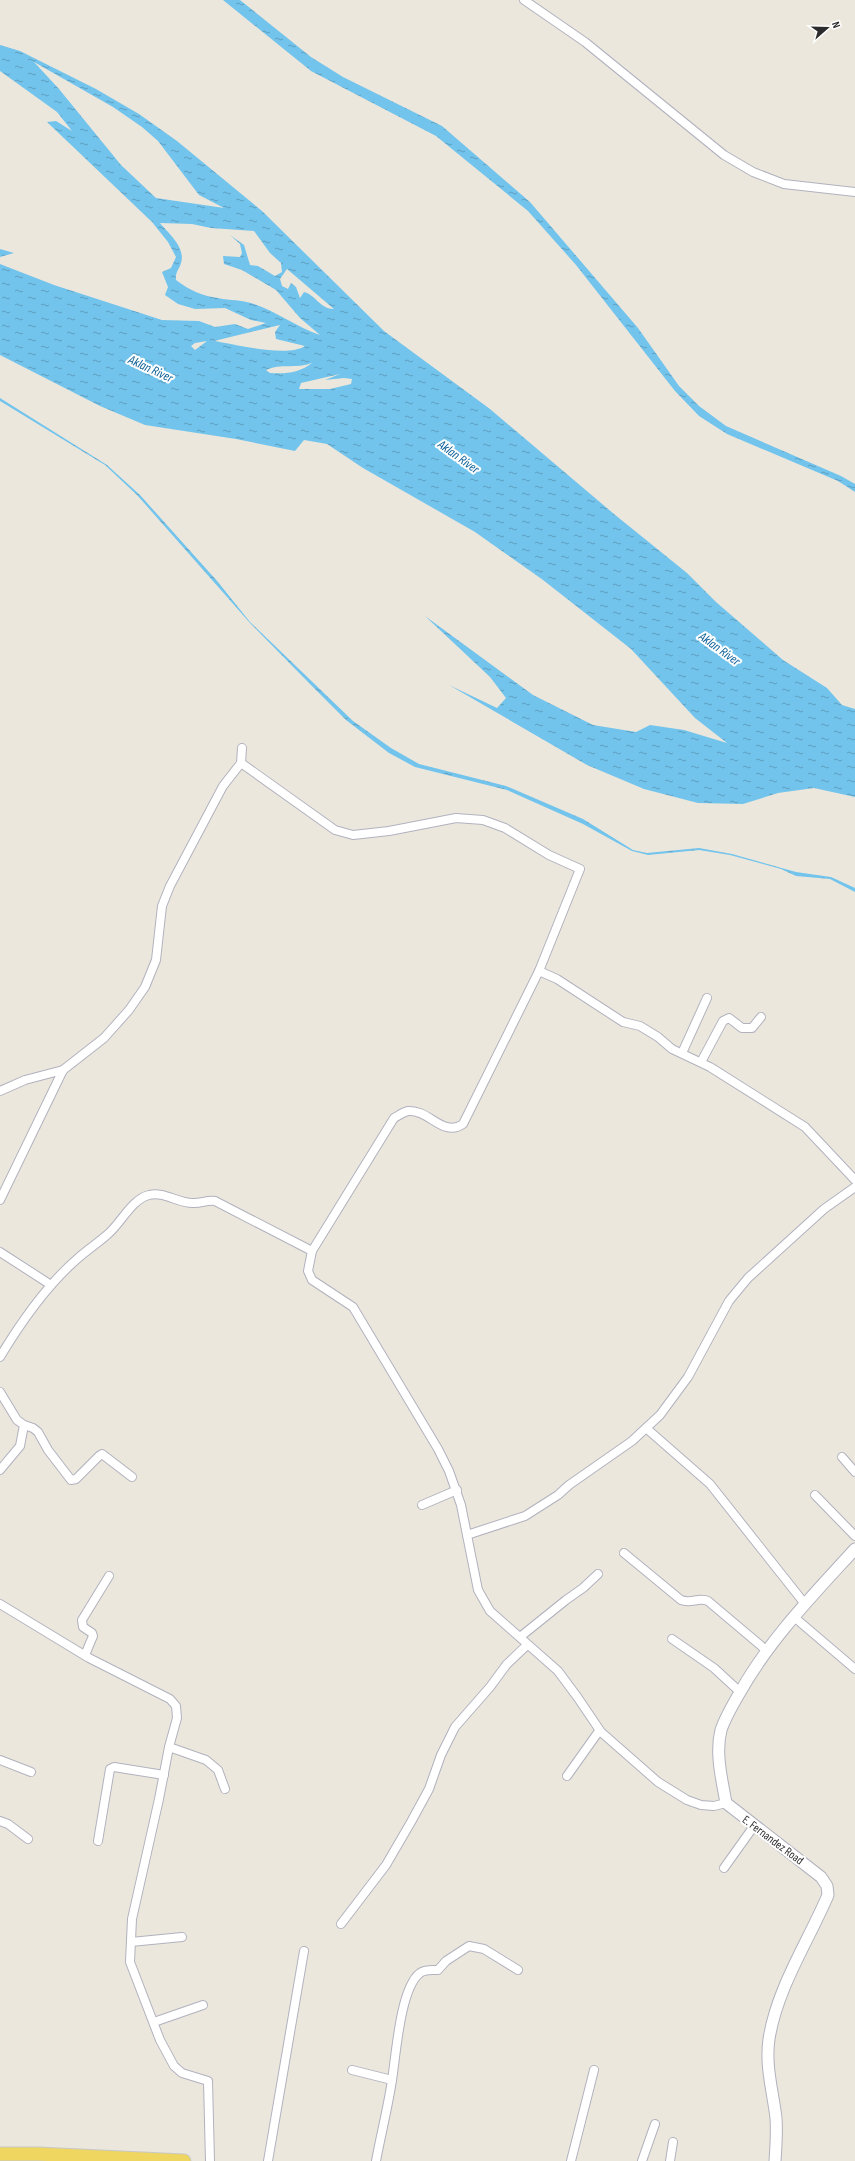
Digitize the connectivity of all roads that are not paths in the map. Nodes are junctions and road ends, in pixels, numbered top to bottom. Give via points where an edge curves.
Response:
1 (524, 0) edge
2 (855, 192) edge
3 (242, 748) dead end
4 (241, 763) junction
5 (539, 971) junction
6 (707, 998) dead end
7 (761, 1017) dead end
8 (682, 1052) junction
9 (701, 1062) junction
10 (63, 1070) junction
11 (0, 1091) edge
12 (855, 1180) edge
13 (855, 1187) edge
14 (0, 1200) edge
15 (312, 1251) junction
16 (0, 1252) edge
17 (51, 1285) junction
18 (0, 1357) edge
19 (0, 1392) edge
20 (24, 1425) junction
21 (646, 1428) junction
22 (842, 1457) dead end
23 (0, 1470) edge
24 (855, 1472) edge
25 (132, 1478) dead end
26 (456, 1490) junction
27 (815, 1495) dead end
28 (422, 1505) dead end
29 (467, 1535) junction
30 (855, 1536) edge
31 (855, 1549) edge
32 (624, 1553) dead end
33 (598, 1574) dead end
34 (109, 1576) dead end
35 (0, 1604) edge
36 (805, 1604) junction
37 (794, 1617) junction
38 (520, 1637) junction
39 (672, 1639) dead end
40 (527, 1645) junction
41 (766, 1650) junction
42 (85, 1655) junction
43 (855, 1668) edge
44 (740, 1692) junction
45 (599, 1730) junction
46 (169, 1747) junction
47 (0, 1760) edge
48 (31, 1772) dead end
49 (164, 1775) junction
50 (568, 1776) dead end
51 (225, 1789) dead end
52 (726, 1803) junction
53 (0, 1821) edge
54 (754, 1826) junction
55 (28, 1839) dead end
56 (98, 1841) dead end
57 (724, 1868) dead end
58 (341, 1924) dead end
59 (182, 1937) dead end
60 (131, 1942) junction
61 (304, 1951) dead end
62 (518, 1970) dead end
63 (203, 2005) dead end
64 (154, 2022) junction
65 (352, 2070) dead end
66 (594, 2070) dead end
67 (392, 2080) junction
68 (655, 2124) dead end
69 (673, 2142) dead end
70 (0, 2154) edge
71 (151, 2160) edge
72 (184, 2161) edge
73 (210, 2161) edge
74 (268, 2161) edge
75 (376, 2161) edge
76 (571, 2161) edge
77 (642, 2161) edge
78 (670, 2161) edge
79 (775, 2161) edge

1 - 2 street via 585,42 678,119 753,172 784,184
3 - 4 street
4 - 5 street via 335,830 353,835 456,818 483,820 505,828 549,855 580,869
4 - 10 street via 223,786 170,886 162,906 156,960 145,987 104,1038
5 - 8 street via 557,979 624,1022 640,1026 672,1049
5 - 15 street via 463,1124 456,1129 447,1128 418,1113 407,1111 394,1118
6 - 8 street
7 - 9 street via 752,1028 742,1028 729,1018 723,1021
8 - 9 street
9 - 12 street via 805,1127
10 - 11 street via 25,1080
10 - 14 street
13 - 21 street via 824,1209 748,1278 730,1301 688,1377 660,1415
15 - 17 street via 215,1201 194,1203 159,1194 150,1195 141,1199 108,1234 77,1259
15 - 26 street via 308,1271 312,1280 353,1307 438,1449
16 - 17 street
17 - 18 street
19 - 20 street via 17,1420
20 - 23 street via 20,1446
20 - 25 street via 38,1432 71,1480 76,1480 102,1454
21 - 29 street via 558,1495 525,1516
21 - 36 street via 710,1484
22 - 24 street
26 - 28 street
26 - 29 street
27 - 30 street
29 - 38 street via 478,1590 483,1601 501,1622
31 - 36 street
32 - 41 street via 681,1600 690,1602 702,1598 708,1601
33 - 38 street
34 - 42 street via 82,1620 83,1627 93,1636
35 - 42 street
36 - 37 street
37 - 41 street
37 - 43 street
38 - 40 street
39 - 44 street via 714,1668
40 - 45 street via 558,1671
40 - 58 street via 507,1664 455,1727 411,1822 386,1865
41 - 44 street
42 - 46 street via 170,1699 176,1706 177,1718
44 - 52 street via 721,1730 720,1758
45 - 50 street
45 - 52 street via 658,1782 688,1800 701,1805 714,1806
46 - 49 street
46 - 51 street via 206,1760 218,1770
47 - 48 street
49 - 56 street via 114,1767 110,1769
49 - 60 street via 132,1919
52 - 54 street, E. Fernandez Road
53 - 55 street
54 - 57 street
54 - 79 street, E. Fernandez Road via 821,1877 827,1886 828,1895 794,1966 774,2017 769,2040 769,2074 776,2119
59 - 60 street
60 - 64 street via 131,1968
61 - 74 street
62 - 67 street via 484,1949 469,1946 446,1961 438,1970 419,1973 410,1989 399,2024
63 - 64 street
64 - 73 street via 160,2040 178,2070 208,2081
65 - 67 street
66 - 76 street
67 - 75 street
68 - 77 street
69 - 78 street
70 - 71 main road
71 - 72 main road

